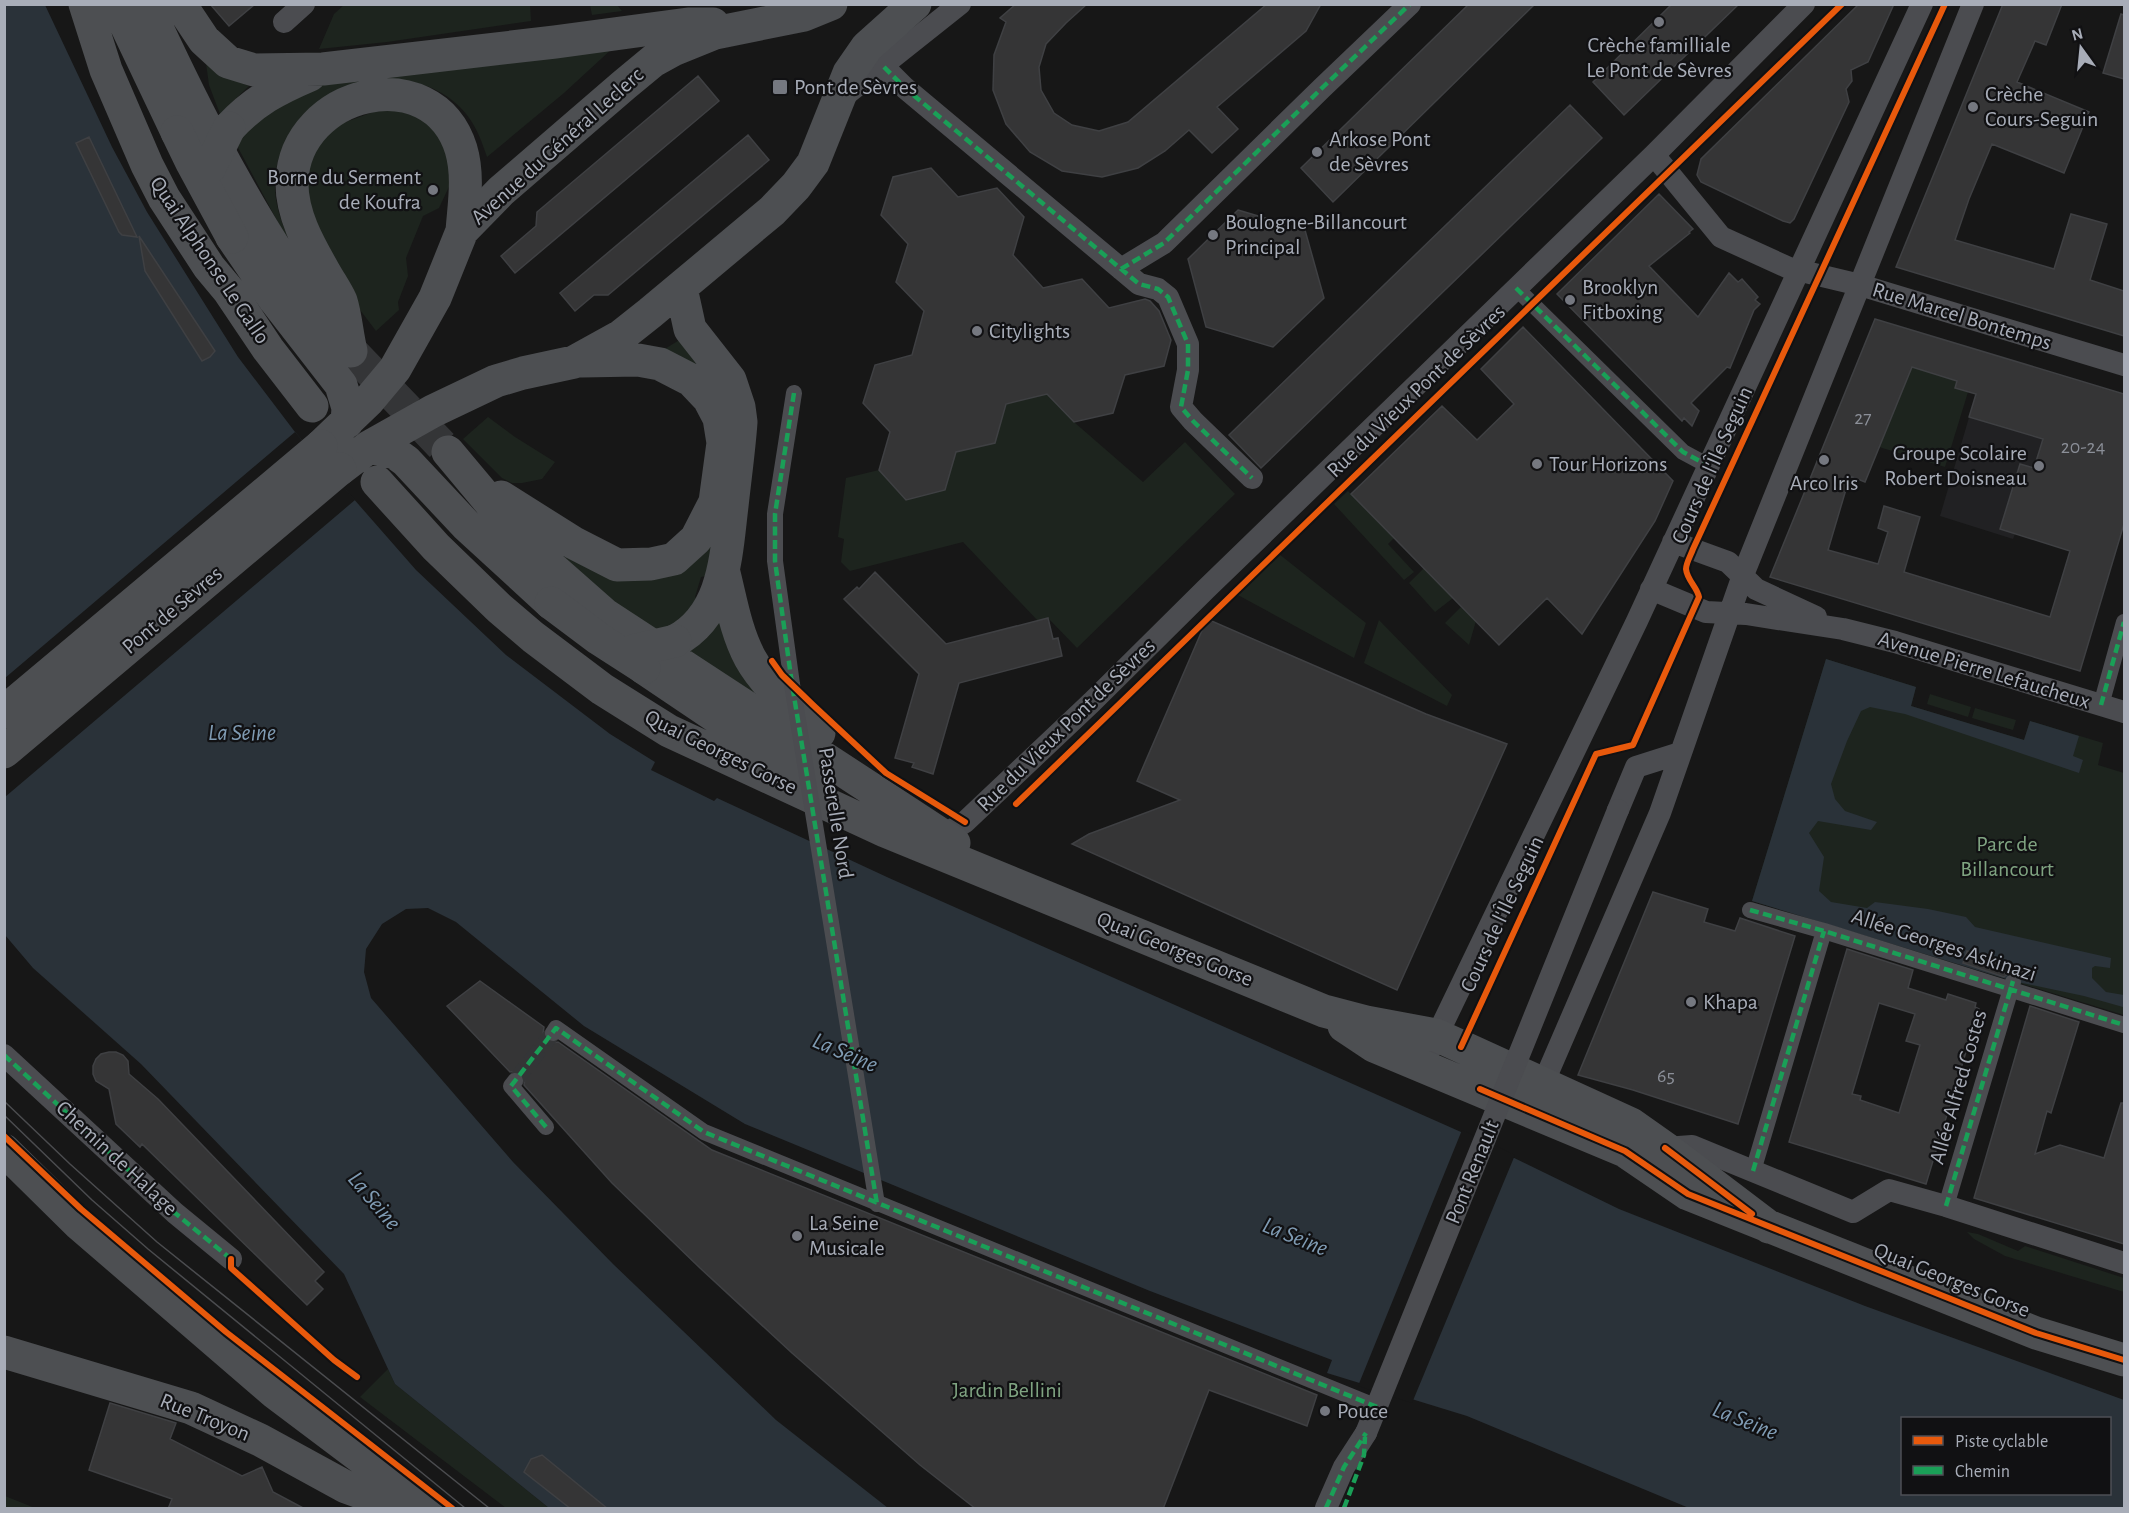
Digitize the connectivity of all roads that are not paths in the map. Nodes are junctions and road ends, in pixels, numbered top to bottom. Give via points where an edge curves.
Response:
1 (85, 4) edge
2 (116, 4) edge
3 (146, 4) edge
4 (180, 4) edge
5 (304, 4) edge
6 (831, 4) edge
7 (915, 4) edge
8 (960, 4) edge
9 (1410, 4) edge
10 (1804, 4) edge
11 (1922, 4) edge
12 (1973, 4) edge
13 (284, 22) dead end
14 (765, 24) junction
15 (884, 66) junction
16 (323, 69) junction
17 (837, 102) junction
18 (1654, 155) junction
19 (462, 231) junction
20 (1121, 269) junction
21 (1798, 270) junction
22 (1860, 285) junction
23 (681, 288) junction
24 (1516, 288) junction
25 (230, 291) junction
26 (574, 362) junction
27 (2124, 365) edge
28 (794, 393) dead end
29 (312, 406) dead end
30 (347, 422) junction
31 (369, 447) junction
32 (331, 458) junction
33 (1708, 466) junction
34 (1252, 478) dead end
35 (377, 482) dead end
36 (1673, 542) junction
37 (724, 573) junction
38 (1743, 575) junction
39 (1651, 590) junction
40 (499, 608) junction
41 (1729, 614) junction
42 (2124, 622) edge
43 (1843, 629) junction
44 (640, 659) junction
45 (2101, 705) junction
46 (4, 712) edge
47 (2124, 712) edge
48 (4, 752) edge
49 (1680, 753) junction
50 (874, 791) junction
51 (885, 831) junction
52 (942, 836) junction
53 (993, 874) junction
54 (1750, 910) dead end
55 (1824, 931) junction
56 (2011, 986) junction
57 (1324, 1011) junction
58 (2124, 1025) edge
59 (553, 1033) dead end
60 (1436, 1035) junction
61 (4, 1055) edge
62 (1425, 1066) junction
63 (515, 1081) dead end
64 (1543, 1084) junction
65 (1480, 1089) junction
66 (546, 1127) dead end
67 (1665, 1148) junction
68 (4, 1150) edge
69 (1753, 1171) junction
70 (877, 1204) junction
71 (1947, 1206) junction
72 (1769, 1227) junction
73 (231, 1259) dead end
74 (2124, 1263) edge
75 (4, 1352) edge
76 (2124, 1360) edge
77 (274, 1392) junction
78 (1377, 1407) junction
79 (204, 1413) junction
80 (253, 1420) junction
81 (1366, 1433) junction
82 (337, 1440) junction
83 (394, 1509) edge
84 (428, 1509) edge
85 (1326, 1509) edge
86 (1344, 1509) edge

1 - 25 main road, Quai Alphonse Le Gallo via 106,70 160,190 209,267
2 - 30 main road, bridge via 232,237 341,385 348,408
3 - 19 main road via 206,129 242,193 286,266 351,351 340,300 300,226 292,195 295,162 309,132 335,108 363,96 388,94 427,104 445,118 461,151 466,179
4 - 16 main road via 204,40 228,62 254,70
5 - 13 street
6 - 14 main road, Avenue du Général Leclerc
7 - 17 main road via 867,46 849,73
8 - 15 street
9 - 20 street via 1164,243
10 - 18 street, Rue du Vieux Pont de Sèvres
11 - 21 street, Cours de l'Île Seguin
12 - 22 street
14 - 16 main road via 688,24
14 - 19 main road, Avenue du Général Leclerc via 692,41 653,61 501,191
15 - 17 street
15 - 20 street via 905,88
16 - 25 main road, bridge via 280,88 245,111 229,128 210,167 202,211 210,243
17 - 23 main road via 813,163 796,186
18 - 21 street, Rue Marcel Bontemps via 1721,237
18 - 24 street, Rue du Vieux Pont de Sèvres
19 - 30 main road, Avenue du Général Leclerc via 435,298 395,369
20 - 34 street via 1138,284 1158,289 1168,297 1188,344 1181,407
21 - 22 street, Rue Marcel Bontemps
21 - 33 street, Cours de l'Île Seguin
22 - 27 street, Rue Marcel Bontemps
22 - 38 street
23 - 26 main road via 621,336
23 - 37 main road via 690,329 730,380 739,407 741,422
24 - 33 street via 1683,452
24 - 52 street, Rue du Vieux Pont de Sèvres via 1092,702 965,822
25 - 29 main road, Quai Alphonse Le Gallo
26 - 31 main road via 496,381
26 - 50 main road, Quai Georges Gorse via 638,360 660,364 691,380 709,399 719,418 723,443 714,502 696,539 674,559 617,565 574,543 457,463 545,562 604,614
28 - 70 street, Passerelle Nord, bridge via 775,514 775,561
30 - 32 main road, Avenue du Général Leclerc
31 - 32 main road
31 - 44 main road, bridge via 406,460 466,525 550,603 599,639
32 - 46 main road, Pont de Sèvres, bridge
32 - 48 main road, Pont de Sèvres, bridge
33 - 36 street, Cours de l'Île Seguin
35 - 40 main road, Quai Georges Gorse
36 - 38 street, Avenue Pierre Lefaucheux via 1728,562
36 - 39 street, Cours de l'Île Seguin
37 - 44 main road, bridge via 707,613 687,634
37 - 50 main road via 750,657 767,681
38 - 41 street
38 - 43 street, Avenue Pierre Lefaucheux via 1756,589
39 - 41 street, Avenue Pierre Lefaucheux via 1706,612
39 - 60 street, Cours de l'Île Seguin
40 - 44 main road via 534,631 571,646
40 - 51 main road, Quai Georges Gorse via 602,689 669,731
41 - 43 street, Avenue Pierre Lefaucheux
41 - 49 street
42 - 45 street
43 - 45 street, Avenue Pierre Lefaucheux
44 - 51 main road
45 - 47 street, Avenue Pierre Lefaucheux
49 - 64 street via 1660,813
49 - 78 street, Pont Renault, bridge via 1636,767
50 - 52 main road, Quai Georges Gorse
51 - 53 main road, Quai Georges Gorse
52 - 53 main road, Quai Georges Gorse
53 - 57 main road, Quai Georges Gorse
54 - 55 street, Allée Georges Askinazi
55 - 56 street, Allée Georges Askinazi
55 - 69 street
56 - 58 street, Allée Georges Askinazi
56 - 71 street, Allée Alfred Costes
57 - 60 main road, Quai Georges Gorse
57 - 62 main road, Quai Georges Gorse via 1374,1046
59 - 70 street via 556,1028 704,1132
60 - 62 street
60 - 64 main road, Quai Georges Gorse
61 - 73 street, Chemin de Halage via 175,1213
62 - 65 main road, Quai Georges Gorse
63 - 66 street via 511,1086
64 - 65 street via 1512,1093
64 - 67 main road, Quai Georges Gorse via 1631,1124
65 - 72 main road, Quai Georges Gorse via 1625,1151 1688,1194
67 - 69 street via 1692,1146
67 - 72 main road, Quai Georges Gorse
68 - 77 main road via 86,1230
69 - 71 street via 1853,1212 1889,1191
70 - 78 street
71 - 74 street
72 - 76 main road, Quai Georges Gorse via 2036,1333
75 - 79 main road, Rue Troyon
77 - 80 main road via 277,1403 267,1416
77 - 82 main road
78 - 81 street, Pont Renault, bridge
79 - 80 main road via 234,1421
79 - 83 main road, Rue Troyon
80 - 82 main road via 282,1416 300,1420
81 - 85 street via 1344,1467
81 - 86 street via 1364,1455
82 - 84 main road

